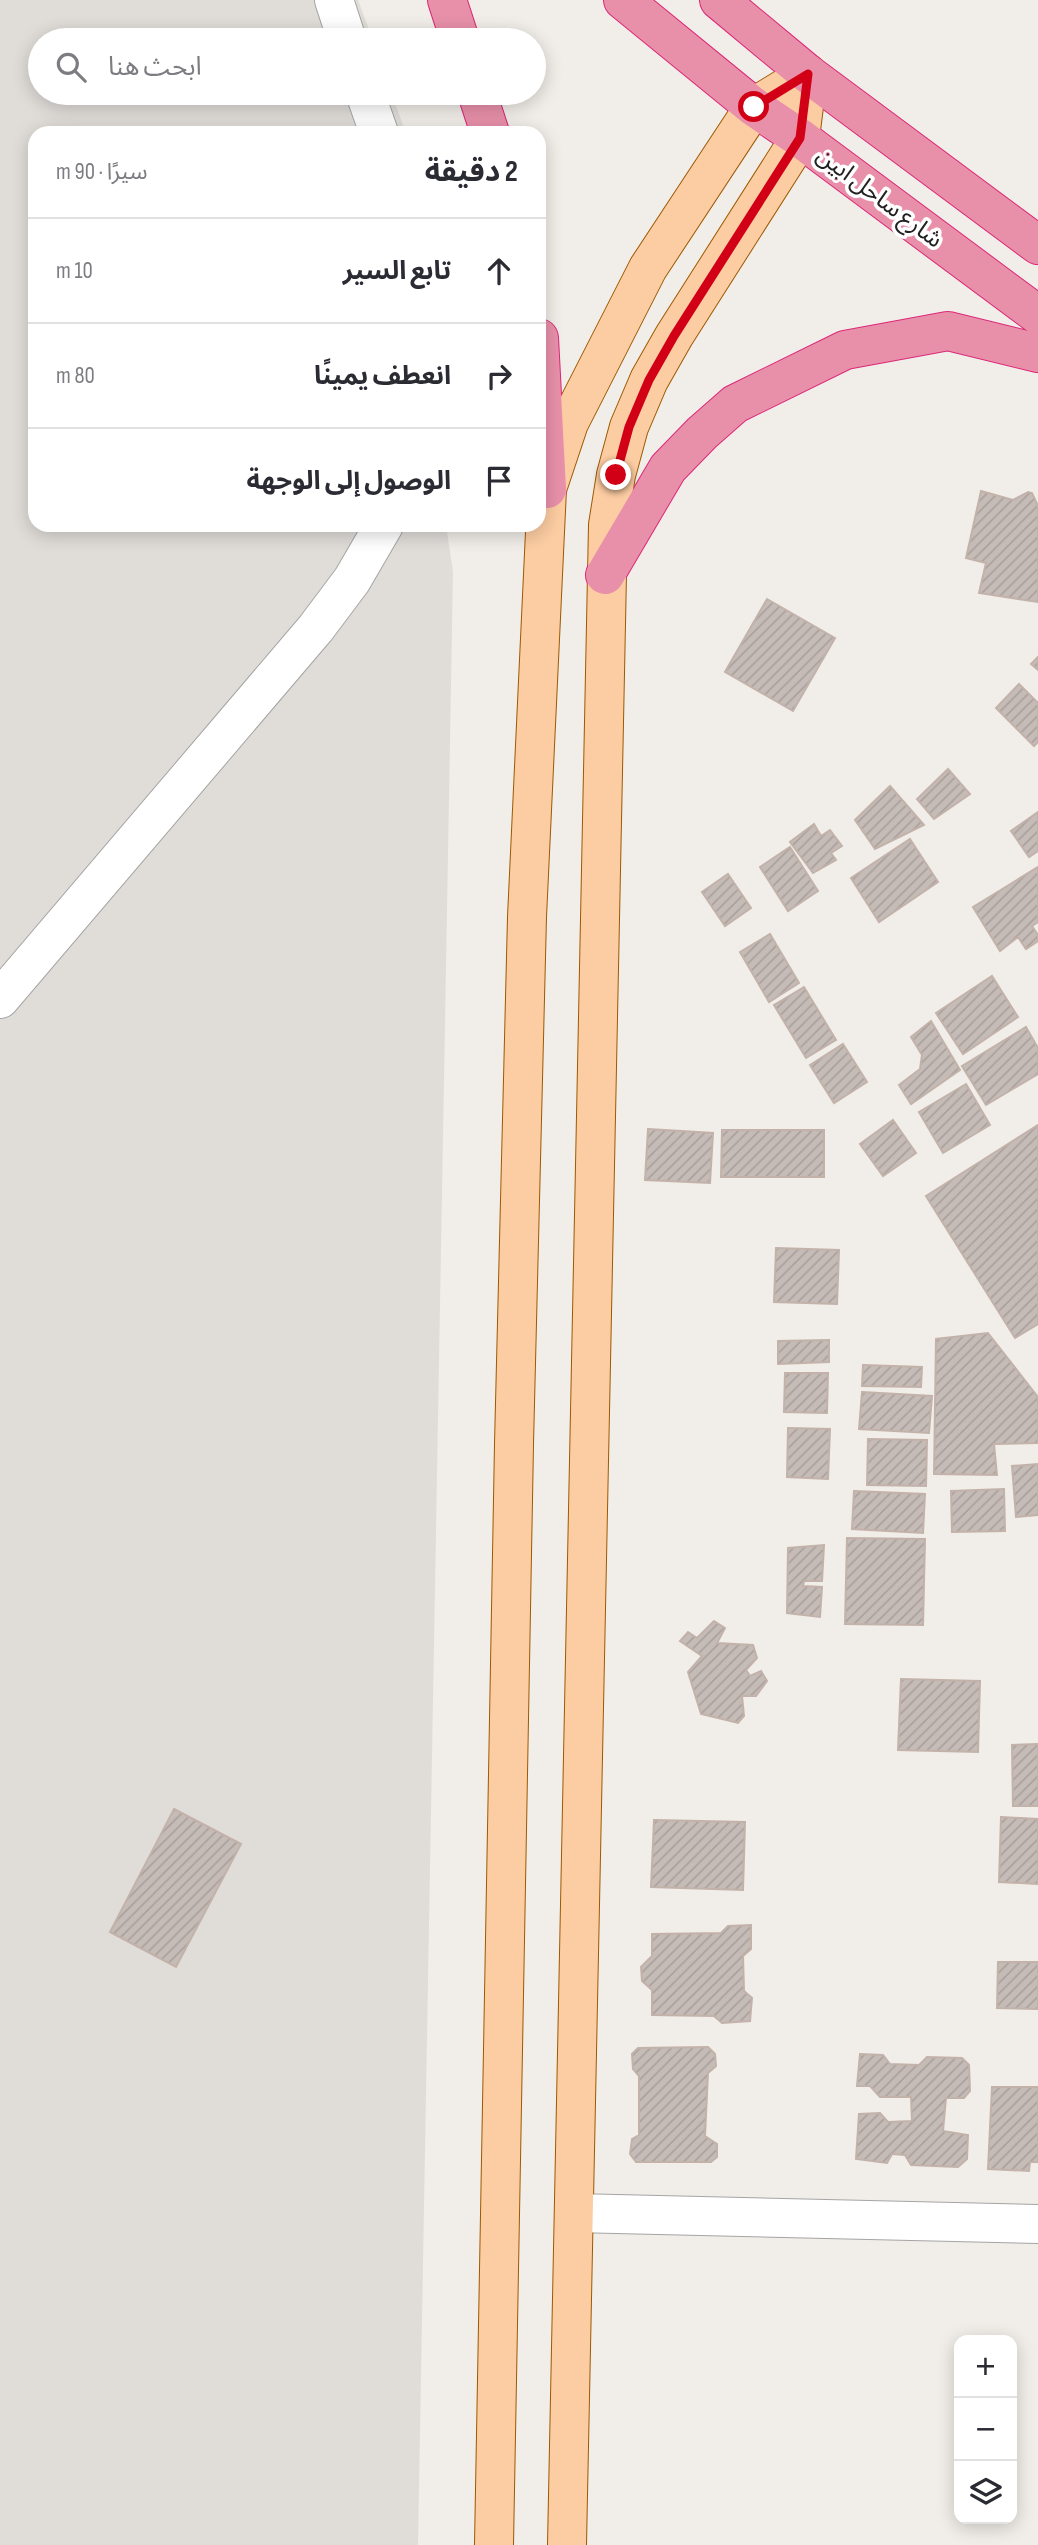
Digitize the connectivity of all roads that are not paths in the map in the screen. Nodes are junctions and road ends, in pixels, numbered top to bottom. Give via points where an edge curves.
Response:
1 (334, 0) edge
2 (447, 0) edge
3 (623, 0) edge
4 (719, 0) edge
5 (343, 28) edge
6 (456, 28) edge
7 (808, 74) junction
8 (369, 105) edge
9 (481, 105) edge
10 (754, 107) junction
11 (377, 126) edge
12 (488, 126) edge
13 (800, 138) junction
14 (1038, 245) edge
15 (1038, 315) edge
16 (1038, 353) edge
17 (546, 470) edge
18 (547, 489) junction
19 (546, 510) edge
20 (380, 532) edge
21 (545, 532) edge
22 (605, 575) junction
23 (0, 999) edge
24 (573, 2213) junction
25 (1038, 2224) edge
26 (494, 2545) edge
27 (567, 2545) edge

1 - 5 street
2 - 6 highway
3 - 10 highway, شارع ساحل ابين
4 - 7 highway
7 - 10 main road
7 - 13 main road
7 - 14 highway
8 - 11 street
9 - 12 highway
10 - 13 highway, شارع ساحل ابين
10 - 18 main road via 648,268 569,423
13 - 15 highway, شارع ساحل ابين
13 - 22 main road via 649,380 616,475
16 - 22 highway via 948,331 845,350 735,404 668,468
17 - 18 highway
18 - 19 main road
20 - 23 street via 317,628
21 - 26 main road via 527,917
22 - 24 main road
24 - 25 street
24 - 27 main road

